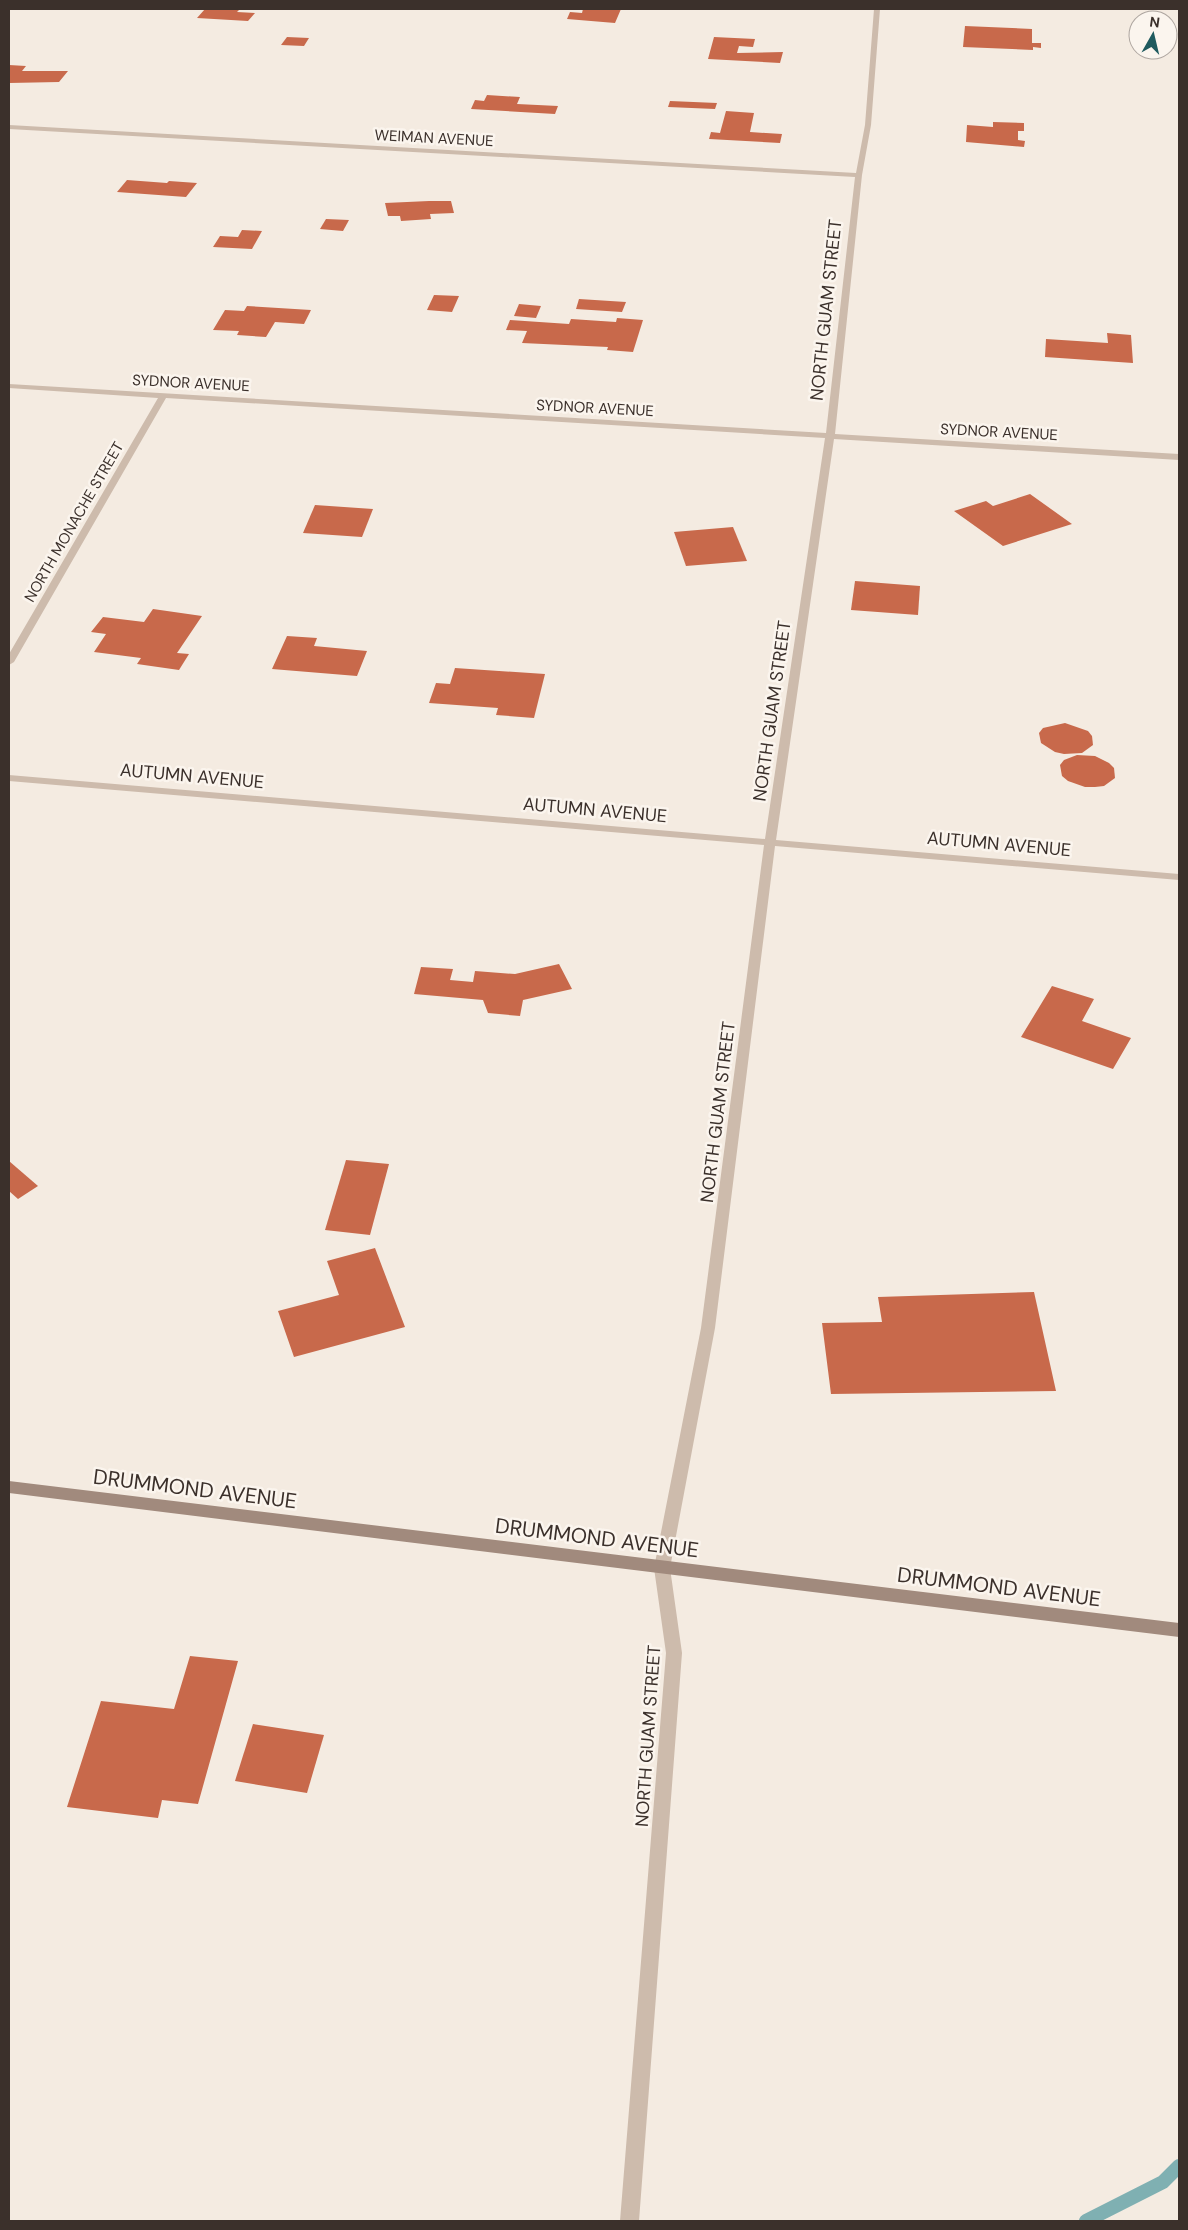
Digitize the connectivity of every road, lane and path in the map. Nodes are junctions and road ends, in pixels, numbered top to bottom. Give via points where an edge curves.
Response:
1 (877, 9) edge
2 (9, 127) edge
3 (859, 175) junction
4 (9, 386) edge
5 (163, 396) junction
6 (830, 436) junction
7 (1179, 457) edge
8 (9, 662) edge
9 (9, 778) edge
10 (770, 843) junction
11 (1179, 877) edge
12 (9, 1487) edge
13 (662, 1568) junction
14 (1179, 1630) edge
15 (629, 2221) edge

1 - 3 street, NORTH GUAM STREET via 868,125
2 - 3 street, WEIMAN AVENUE
3 - 6 street, NORTH GUAM STREET
4 - 5 street, SYDNOR AVENUE
5 - 6 street, SYDNOR AVENUE
5 - 8 street, NORTH MONACHE STREET
6 - 7 street, SYDNOR AVENUE
6 - 10 street, NORTH GUAM STREET
9 - 10 street, AUTUMN AVENUE
10 - 11 street, AUTUMN AVENUE
10 - 13 street, NORTH GUAM STREET via 708,1328
12 - 13 street, DRUMMOND AVENUE
13 - 14 street, DRUMMOND AVENUE
13 - 15 street, NORTH GUAM STREET via 674,1653

